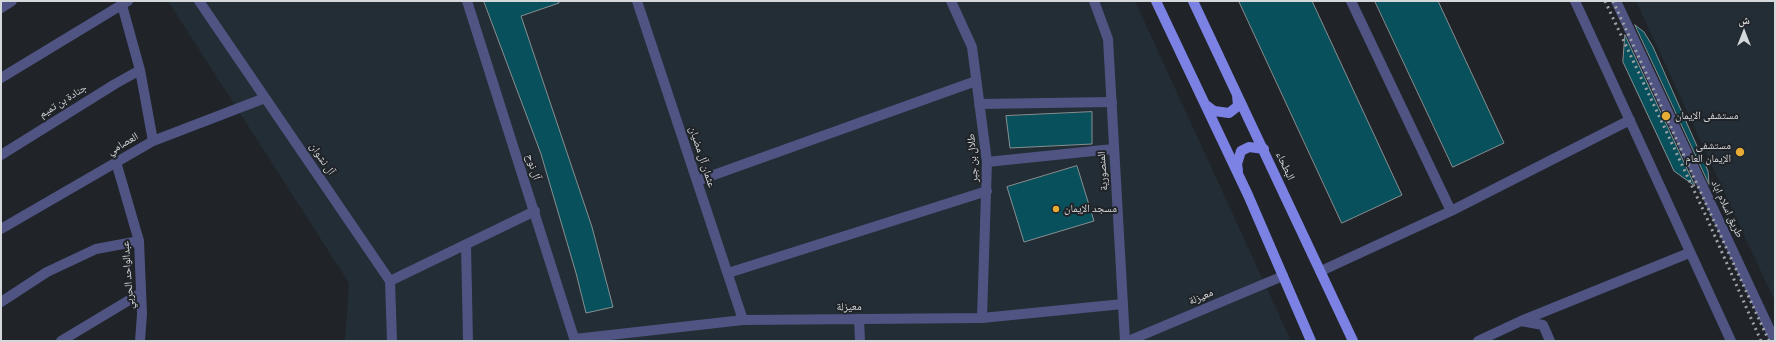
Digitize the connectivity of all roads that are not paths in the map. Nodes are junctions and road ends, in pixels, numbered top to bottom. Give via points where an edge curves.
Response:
1 (12, 1) edge
2 (199, 1) edge
3 (468, 1) edge
4 (637, 1) edge
5 (951, 1) edge
6 (1094, 1) edge
7 (1156, 1) edge
8 (1193, 1) edge
9 (1351, 1) edge
10 (1575, 1) edge
11 (1616, 1) edge
12 (125, 3) edge
13 (1, 8) edge
14 (140, 70) junction
15 (1, 78) edge
16 (976, 80) junction
17 (1236, 92) junction
18 (265, 98) junction
19 (1202, 98) junction
20 (1112, 102) junction
21 (980, 104) junction
22 (1630, 120) junction
23 (153, 141) junction
24 (1113, 148) junction
25 (1264, 149) junction
26 (1, 155) edge
27 (116, 162) junction
28 (987, 162) junction
29 (1238, 173) junction
30 (697, 181) junction
31 (987, 191) junction
32 (534, 211) junction
33 (1451, 211) junction
34 (1, 229) edge
35 (139, 241) junction
36 (466, 244) junction
37 (1689, 253) junction
38 (1321, 272) junction
39 (728, 273) junction
40 (1283, 276) junction
41 (390, 281) junction
42 (141, 293) junction
43 (1, 302) edge
44 (1123, 304) junction
45 (982, 318) junction
46 (859, 319) junction
47 (743, 320) junction
48 (1521, 321) junction
49 (575, 340) edge
50 (61, 341) edge
51 (140, 341) edge
52 (392, 341) edge
53 (468, 341) edge
54 (860, 341) edge
55 (1127, 341) edge
56 (1311, 341) edge
57 (1353, 341) edge
58 (1478, 341) edge
59 (1550, 341) edge
60 (1731, 341) edge
61 (1775, 341) edge

1 - 13 street
2 - 18 street, آل نشوان
3 - 32 street, آل نوح
4 - 30 street, عثمان آل مضيان
5 - 16 street, طلال بن جبر via 972,47
6 - 20 street, المنصورية via 1108,39
7 - 19 main road
8 - 17 main road, البطحاء
9 - 33 street
10 - 22 street
11 - 61 street, طريق اسلام اباد
12 - 14 street
12 - 15 street
14 - 23 street
14 - 26 street, جنادة بن تميم
16 - 21 street, طلال بن جبر
16 - 30 street
17 - 19 main road via 1239,103 1229,114 1214,111
17 - 25 main road, البطحاء
18 - 23 street, العصامي
18 - 41 street, آل نشوان
19 - 29 main road
20 - 21 street
20 - 24 street, المنصورية
21 - 28 street, طلال بن جبر
22 - 33 street
22 - 37 street
23 - 27 street, العصامي
24 - 28 street
24 - 44 street, المنصورية
25 - 29 main road via 1249,148 1241,151 1237,164
25 - 38 main road, البطحاء
27 - 34 street, العصامي
27 - 35 street, عبدالواحد الحربي
28 - 31 street, طلال بن جبر
29 - 40 main road
30 - 39 street, عثمان آل مضيان
31 - 39 street
31 - 45 street, طلال بن جبر
32 - 36 street
32 - 49 street, آل نوح
33 - 38 street
35 - 42 street, عبدالواحد الحربي
35 - 43 street via 96,249 47,272
36 - 41 street
36 - 53 street
37 - 48 street
37 - 60 street
38 - 57 main road, البطحاء
39 - 47 street, عثمان آل مضيان
40 - 55 street, معيزلة
40 - 56 main road
41 - 52 street
42 - 50 street
42 - 51 street, عبدالواحد الحربي
44 - 45 street, معيزلة
44 - 55 street, المنصورية
45 - 46 street, معيزلة
46 - 47 street, معيزلة
46 - 54 street
47 - 49 street, معيزلة
48 - 58 street
48 - 59 street via 1542,324

